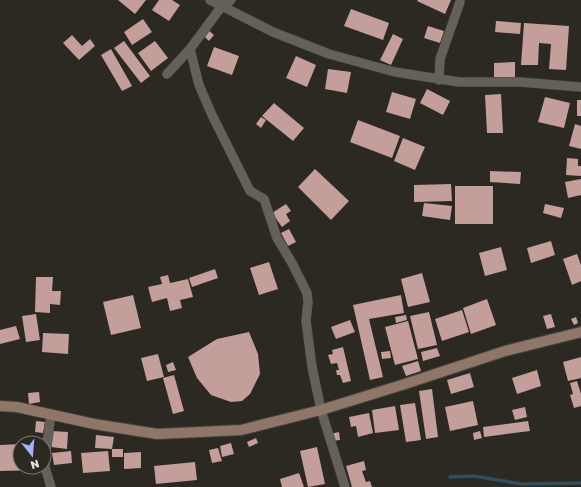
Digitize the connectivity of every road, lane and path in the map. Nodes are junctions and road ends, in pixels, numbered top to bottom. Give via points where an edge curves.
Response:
1 (210, 0) edge
2 (231, 0) edge
3 (460, 2) dead end
4 (222, 6) junction
5 (190, 49) junction
6 (166, 74) dead end
7 (439, 80) junction
8 (581, 87) edge
9 (581, 332) edge
10 (0, 406) edge
11 (321, 410) junction
12 (51, 415) junction
13 (51, 487) edge
14 (345, 487) edge

1 - 4 street
2 - 4 street
3 - 7 street via 441,56
4 - 5 street
4 - 7 street via 273,32 329,54 394,72
5 - 6 street
5 - 11 street via 199,85 212,115 250,191 264,199 277,238 307,293 306,321
7 - 8 street
9 - 11 street via 505,351
10 - 12 street via 18,407
11 - 12 street via 241,430 157,434
11 - 14 street
12 - 13 street via 45,467

